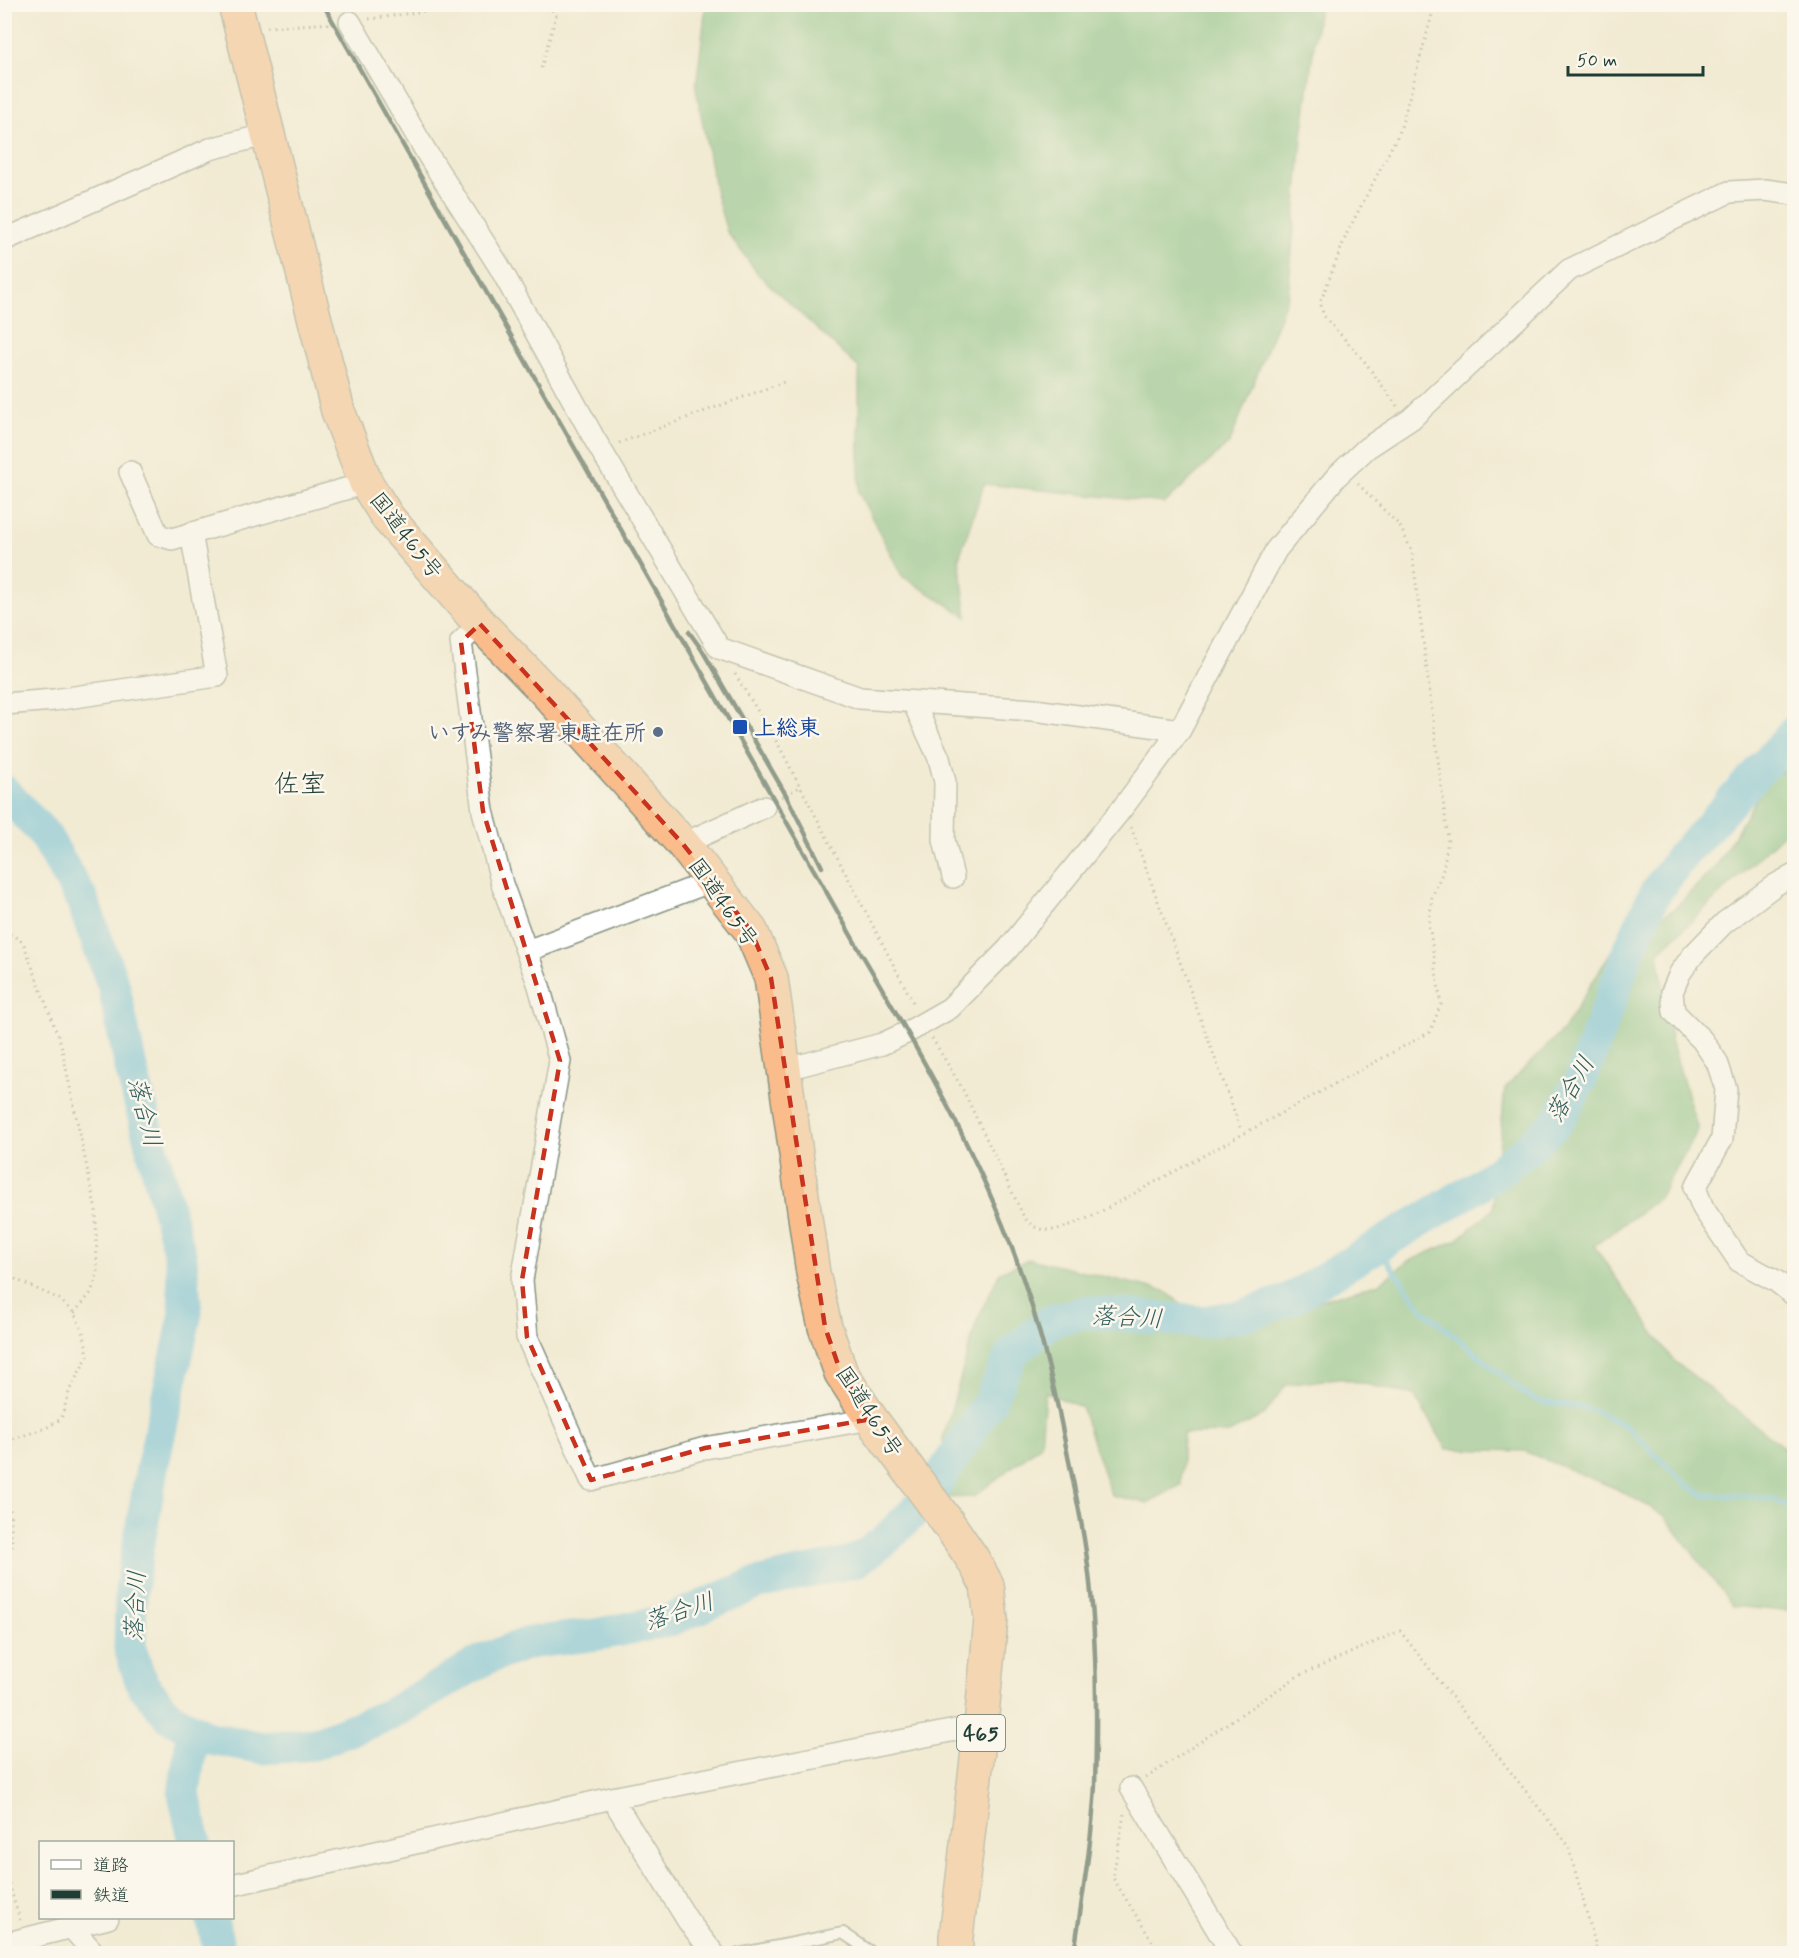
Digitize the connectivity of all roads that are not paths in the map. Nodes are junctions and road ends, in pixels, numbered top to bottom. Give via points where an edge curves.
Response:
1 (238, 17) edge
2 (350, 22) road end
3 (268, 134) junction
4 (1794, 194) edge
5 (4, 240) edge
6 (130, 472) dead end
7 (366, 483) junction
8 (191, 533) junction
9 (480, 624) junction
10 (913, 702) junction
11 (4, 704) edge
12 (1180, 730) junction
13 (764, 807) dead end
14 (683, 844) junction
15 (1794, 875) edge
16 (953, 877) dead end
17 (712, 881) junction
18 (527, 951) junction
19 (783, 1070) junction
20 (1794, 1295) edge
21 (872, 1419) junction
22 (981, 1725) junction
23 (1131, 1788) road end
24 (612, 1798) junction
25 (234, 1884) edge
26 (101, 1919) edge
27 (71, 1927) junction
28 (4, 1944) edge
29 (94, 1953) edge
30 (714, 1953) edge
31 (738, 1953) edge
32 (874, 1953) edge
33 (956, 1953) edge
34 (1232, 1953) edge

1 - 3 highway, 国道465号 / 465
2 - 10 street via 499,266 600,450 719,648 860,698
3 - 5 street via 210,150
3 - 7 highway, 国道465号 / 465 via 338,411
4 - 12 street via 1765,190 1729,192 1569,270 1411,419 1367,448 1276,549
6 - 8 street via 158,535 172,538
7 - 8 street
7 - 9 highway, 国道465号 / 465 via 388,518
8 - 11 street via 217,676
9 - 14 highway, 国道465号 / 465
9 - 18 street via 461,642 483,810 502,884
10 - 12 street via 1034,710
10 - 16 street via 939,758 945,782 944,840
12 - 19 street via 1008,949 950,1008 882,1044
13 - 14 street
14 - 17 highway, 国道465号 / 465
15 - 20 street via 1774,885 1724,923 1680,972 1672,992 1674,1012 1717,1062 1726,1089 1722,1139 1695,1188 1703,1208 1740,1261
17 - 18 street
17 - 19 highway, 国道465号 / 465 via 751,931 771,978
18 - 21 street via 560,1061 522,1280 527,1337 591,1480 705,1448
19 - 21 highway, 国道465号 / 465 via 813,1273 825,1327 841,1373
21 - 22 highway, 国道465号 / 465 via 948,1523 987,1585 991,1619
22 - 24 street
22 - 33 highway, 国道465号 / 465
23 - 34 street
24 - 25 street
24 - 30 street via 688,1921
26 - 27 street
27 - 28 street
27 - 29 street
31 - 32 lane via 843,1934

